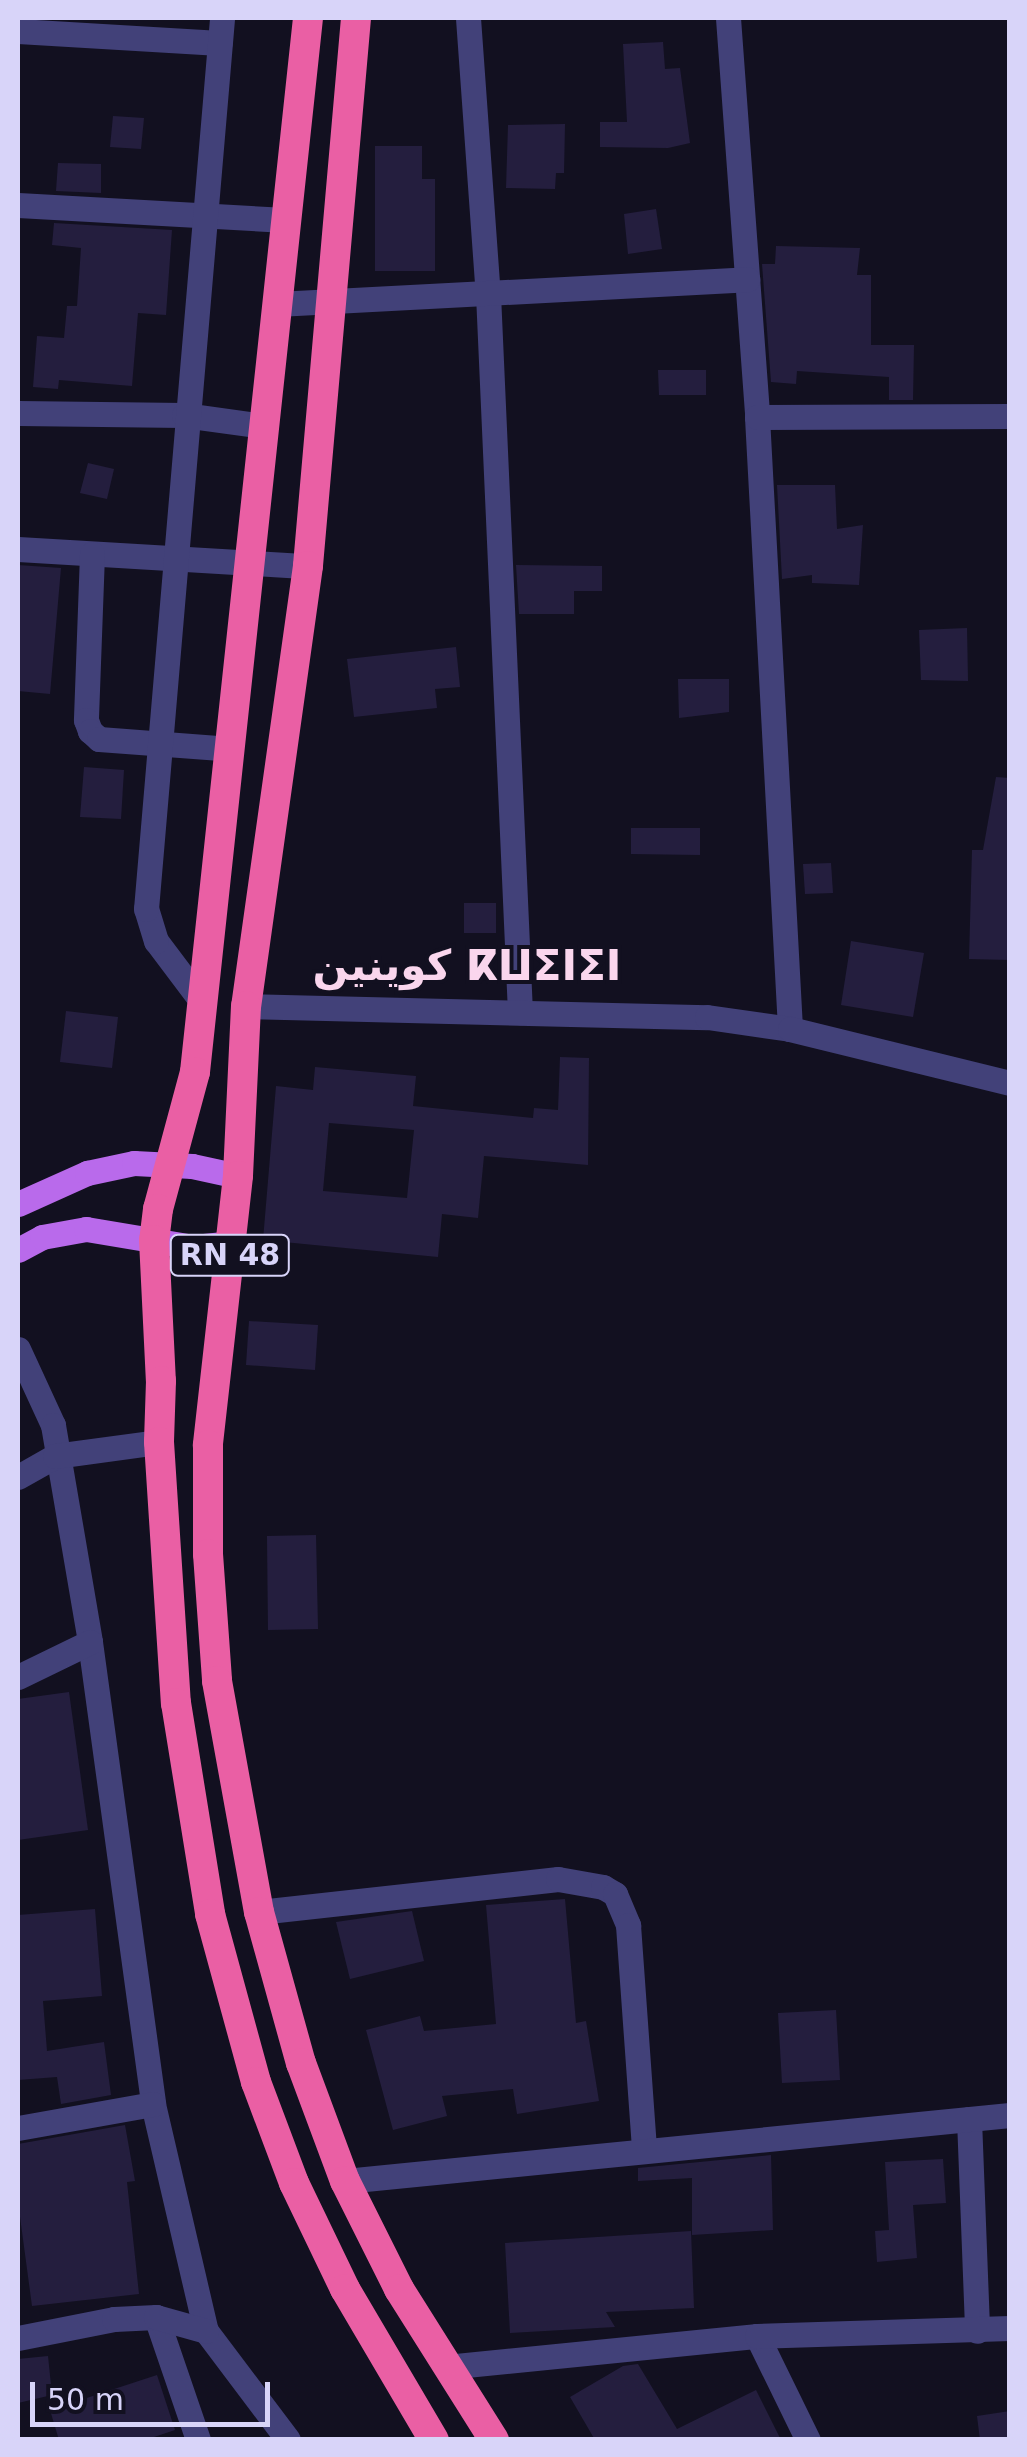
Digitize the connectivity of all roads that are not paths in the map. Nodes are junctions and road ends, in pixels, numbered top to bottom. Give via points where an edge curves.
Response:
1 (308, 18) edge
2 (356, 18) edge
3 (468, 18) edge
4 (728, 18) edge
5 (220, 30) edge
6 (18, 31) edge
7 (18, 205) edge
8 (206, 215) junction
9 (286, 220) junction
10 (747, 279) junction
11 (488, 294) junction
12 (333, 303) junction
13 (276, 304) junction
14 (18, 413) edge
15 (184, 415) junction
16 (1010, 416) edge
17 (756, 417) junction
18 (264, 426) junction
19 (18, 549) edge
20 (92, 554) junction
21 (173, 560) junction
22 (250, 564) junction
23 (308, 566) junction
24 (158, 746) junction
25 (232, 749) junction
26 (202, 1002) junction
27 (246, 1006) junction
28 (520, 1012) junction
29 (790, 1029) junction
30 (1010, 1084) edge
31 (171, 1165) junction
32 (238, 1176) junction
33 (18, 1204) edge
34 (154, 1240) junction
35 (231, 1243) junction
36 (18, 1250) edge
37 (18, 1349) edge
38 (159, 1442) junction
39 (55, 1456) junction
40 (18, 1477) edge
41 (90, 1642) junction
42 (18, 1677) edge
43 (259, 1912) junction
44 (153, 2104) junction
45 (1010, 2115) edge
46 (969, 2118) junction
47 (18, 2128) edge
48 (644, 2150) junction
49 (345, 2181) junction
50 (156, 2317) junction
51 (1010, 2328) edge
52 (206, 2331) junction
53 (977, 2331) junction
54 (758, 2336) junction
55 (18, 2338) edge
56 (446, 2367) junction
57 (198, 2440) edge
58 (288, 2440) edge
59 (434, 2440) edge
60 (494, 2440) edge
61 (808, 2440) edge

1 - 9 highway, RN 48
2 - 12 highway, RN 48
3 - 11 street
4 - 10 street
5 - 6 street
5 - 8 street
7 - 8 street
8 - 9 street
8 - 15 street
9 - 13 highway, RN 48
10 - 11 street
10 - 17 street
11 - 12 street
11 - 28 street
12 - 13 street
12 - 23 highway, RN 48
13 - 18 highway, RN 48
14 - 15 street
15 - 18 street
15 - 21 street
16 - 17 street
17 - 29 street
18 - 22 highway, RN 48
19 - 20 street
20 - 21 street
20 - 24 street via 86,720 98,739
21 - 22 street
21 - 24 street
22 - 23 street
22 - 25 highway, RN 48
23 - 27 highway, RN 48
24 - 25 street
24 - 26 street via 147,922
25 - 26 highway, RN 48
26 - 31 highway, RN 48 via 195,1072
27 - 28 street
27 - 32 highway, RN 48
28 - 29 street via 707,1017
29 - 30 street
31 - 32 main road
31 - 33 main road via 108,1167
31 - 34 highway, RN 48
32 - 35 highway, RN 48
34 - 35 main road via 194,1247
34 - 36 main road via 86,1229
34 - 38 highway, RN 48
35 - 43 highway, RN 48 via 208,1445 208,1554 218,1681
37 - 39 street via 53,1425
38 - 39 street
38 - 59 highway, RN 48 via 176,1704 210,1914 256,2082 294,2184 345,2289
39 - 40 street
39 - 41 street
41 - 42 street
41 - 44 street
43 - 48 street via 558,1880 603,1886 615,1894 628,1925
43 - 49 highway, RN 48 via 300,2063
44 - 47 street
44 - 52 street
45 - 46 street
46 - 48 street
46 - 53 street
48 - 49 street
49 - 56 highway, RN 48
50 - 52 street
50 - 55 street
50 - 57 street
51 - 53 street
52 - 58 street
53 - 54 street
54 - 56 street
54 - 61 street
56 - 60 highway, RN 48

